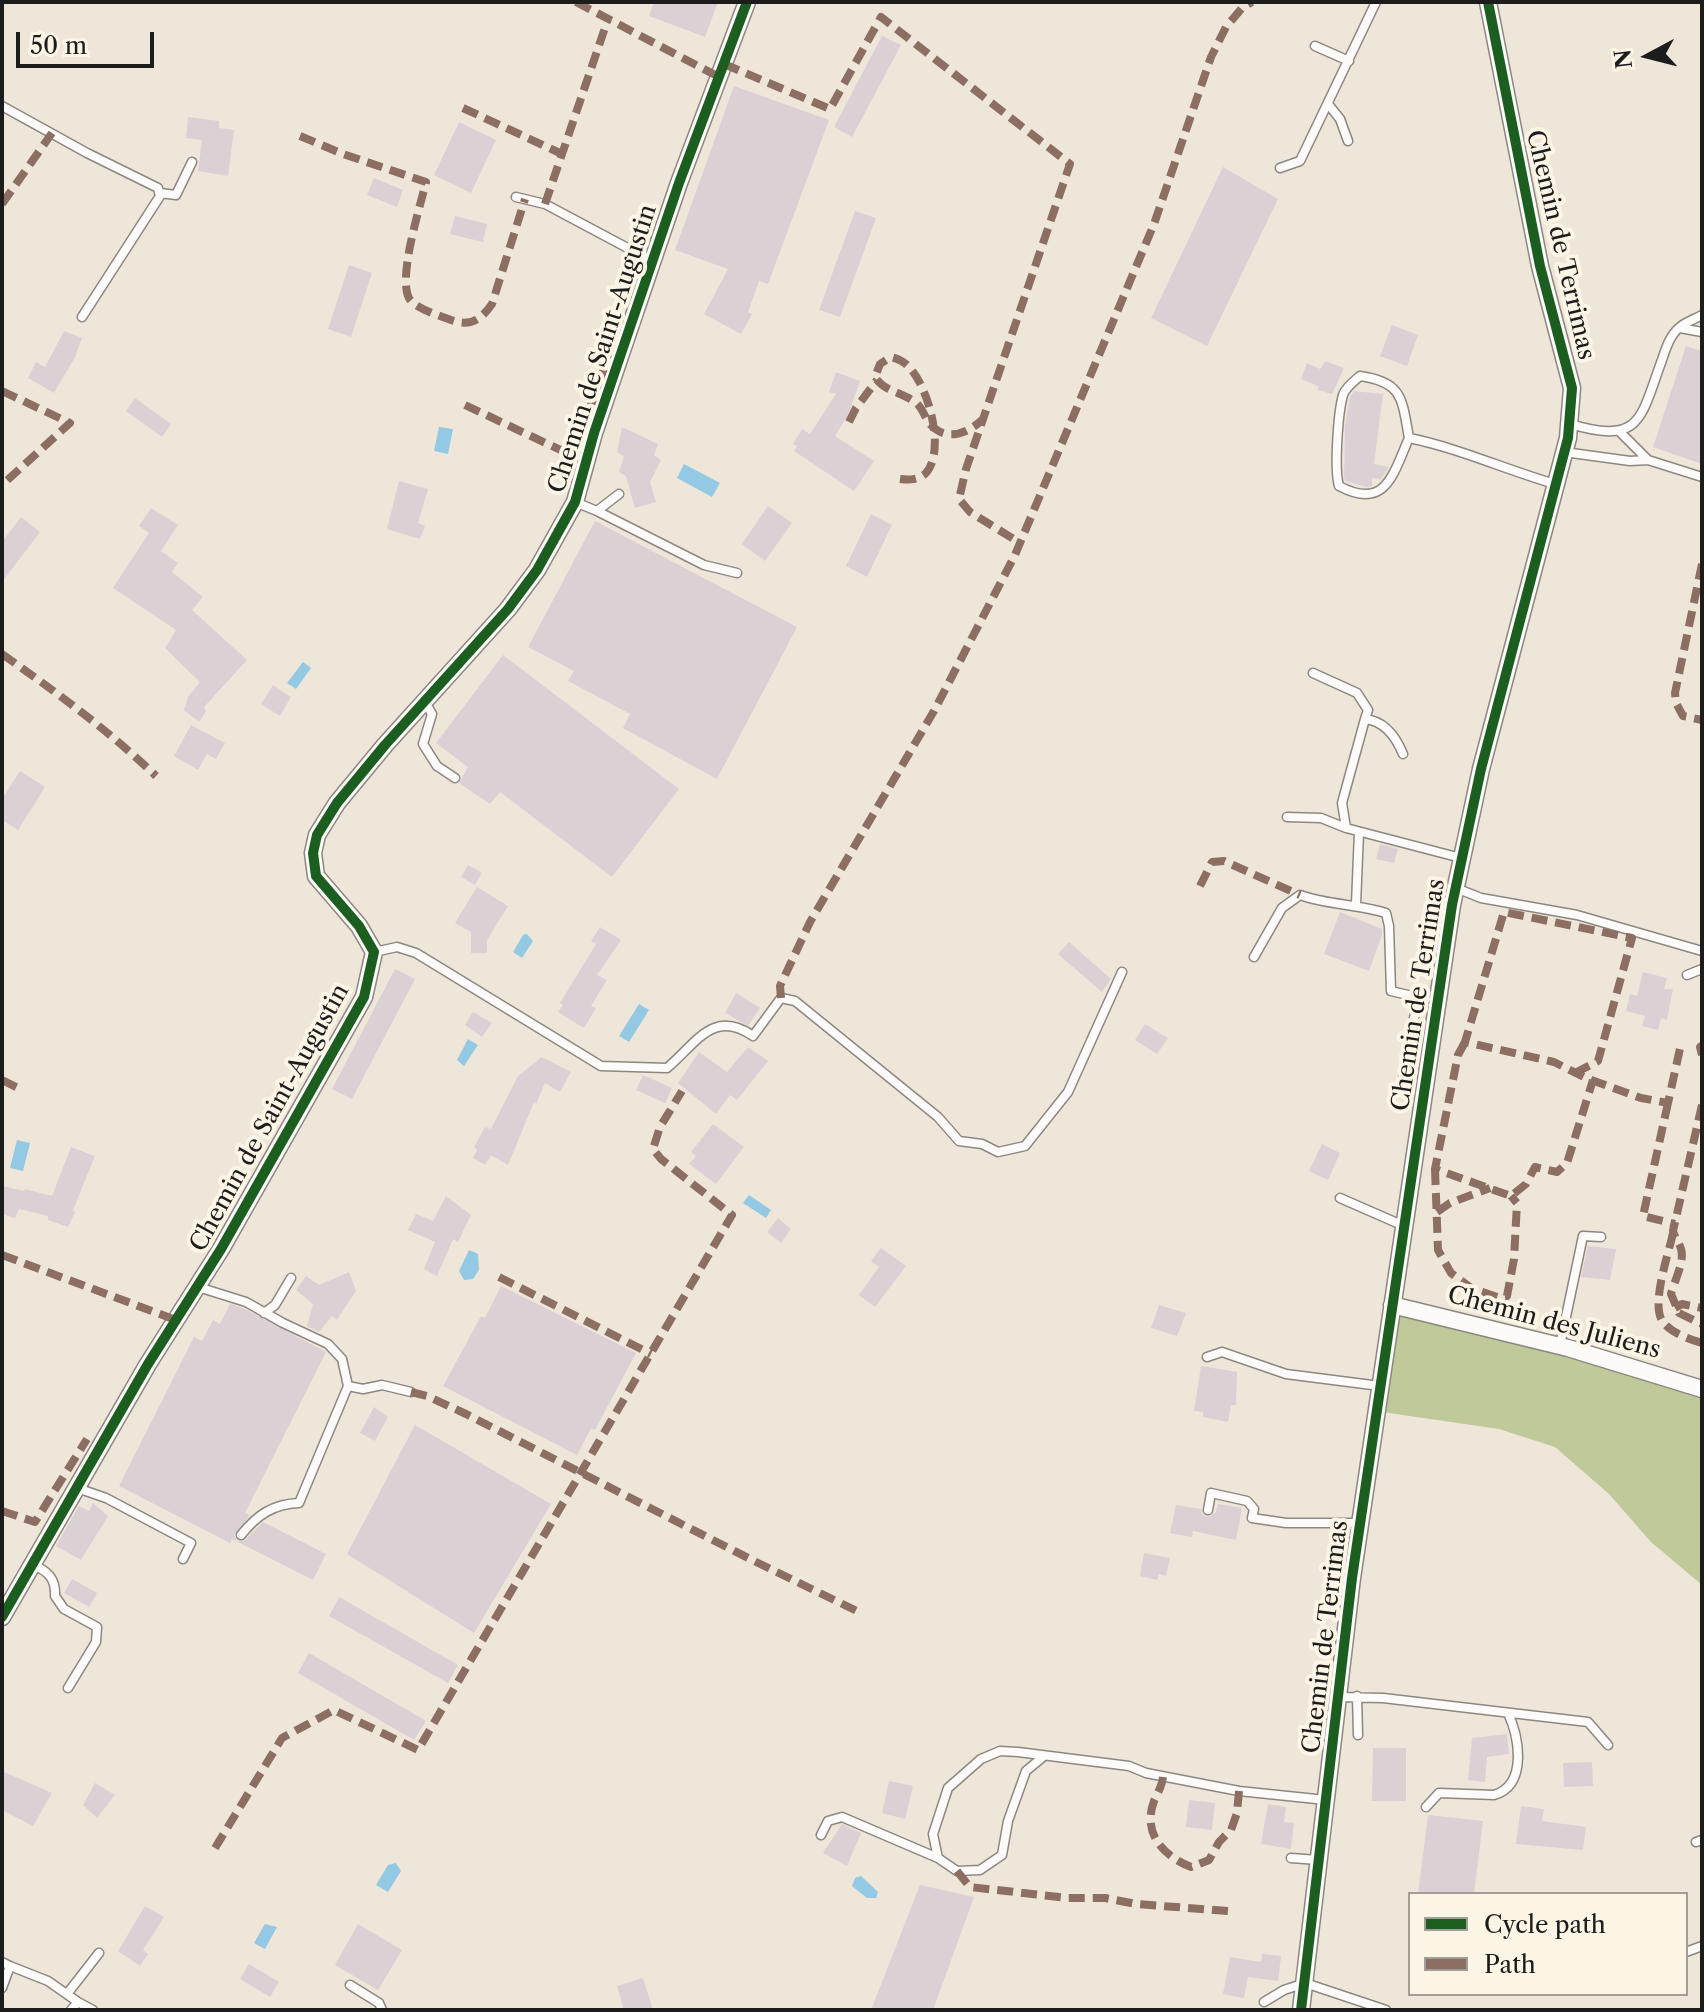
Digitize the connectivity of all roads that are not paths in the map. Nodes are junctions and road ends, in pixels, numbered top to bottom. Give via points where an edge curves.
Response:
1 (747, 2) edge
2 (1376, 2) edge
3 (1488, 2) edge
4 (1315, 46) dead end
5 (1349, 61) junction
6 (1328, 104) junction
7 (2, 106) edge
8 (1348, 141) dead end
9 (192, 162) dead end
10 (1280, 168) dead end
11 (160, 193) junction
12 (516, 197) dead end
13 (653, 262) junction
14 (1702, 315) edge
15 (82, 317) dead end
16 (1679, 328) junction
17 (1702, 332) edge
18 (1569, 424) junction
19 (1620, 432) junction
20 (1409, 438) junction
21 (1564, 452) junction
22 (1648, 460) junction
23 (1702, 477) edge
24 (1555, 484) junction
25 (619, 494) dead end
26 (575, 502) junction
27 (597, 511) junction
28 (737, 573) dead end
29 (1313, 673) dead end
30 (425, 702) junction
31 (1365, 719) junction
32 (1403, 754) dead end
33 (455, 778) dead end
34 (1287, 817) dead end
35 (1346, 828) junction
36 (1359, 832) junction
37 (1462, 859) junction
38 (1456, 888) junction
39 (1356, 904) junction
40 (1702, 951) edge
41 (374, 952) junction
42 (1254, 957) dead end
43 (1702, 969) edge
44 (1122, 972) dead end
45 (1687, 975) dead end
46 (1432, 1000) junction
47 (1403, 1080) dead end
48 (1340, 1198) dead end
49 (1404, 1226) junction
50 (1601, 1237) dead end
51 (291, 1278) dead end
52 (197, 1287) junction
53 (1392, 1305) junction
54 (264, 1313) junction
55 (1560, 1346) junction
56 (1207, 1357) dead end
57 (348, 1386) junction
58 (1381, 1386) junction
59 (1702, 1389) edge
60 (411, 1392) dead end
61 (77, 1488) junction
62 (1208, 1510) dead end
63 (1360, 1523) junction
64 (241, 1535) dead end
65 (183, 1559) dead end
66 (32, 1565) junction
67 (2, 1617) edge
68 (68, 1688) dead end
69 (1357, 1696) junction
70 (1338, 1698) junction
71 (1508, 1713) junction
72 (1358, 1735) dead end
73 (1608, 1745) dead end
74 (1044, 1756) junction
75 (1327, 1800) junction
76 (1426, 1807) dead end
77 (821, 1835) dead end
78 (938, 1858) junction
79 (1291, 1858) dead end
80 (1318, 1860) junction
81 (99, 1953) dead end
82 (6, 1964) edge
83 (1305, 1983) junction
84 (350, 1985) dead end
85 (2, 1988) edge
86 (67, 1994) junction
87 (78, 2002) junction
88 (1264, 2002) dead end
89 (71, 2010) edge
90 (93, 2010) edge
91 (382, 2010) edge
92 (1301, 2010) edge
93 (1386, 2010) edge

1 - 13 street, Chemin de Saint-Augustin
2 - 5 lane
3 - 18 street, Chemin de Terrimas via 1540,266 1572,388
4 - 5 lane
5 - 6 lane
6 - 8 lane
6 - 10 lane via 1300,161
7 - 11 lane
9 - 11 lane via 176,195
11 - 15 lane
12 - 13 lane via 545,204
13 - 26 street, Chemin de Saint-Augustin
14 - 16 lane
16 - 17 lane
16 - 19 lane via 1635,423
18 - 19 lane
18 - 21 street, Chemin de Terrimas
19 - 22 lane
20 - 20 lane via 1399,395 1383,379 1360,376 1343,392 1336,455 1339,486 1371,495 1386,487
20 - 24 lane
21 - 22 lane
21 - 24 street, Chemin de Terrimas
22 - 23 lane
24 - 37 street, Chemin de Terrimas
25 - 27 lane
26 - 27 lane
26 - 30 street, Chemin de Saint-Augustin via 508,609
27 - 28 lane via 704,565
29 - 31 lane via 1357,693 1368,710
30 - 33 lane via 432,714 423,744 437,766
30 - 41 street, Chemin de Saint-Augustin via 337,803 317,835 313,853 316,876
31 - 32 lane via 1377,721 1397,739
31 - 35 lane via 1342,803
34 - 35 lane via 1321,818
35 - 36 lane
36 - 37 lane
36 - 39 lane
37 - 38 street, Chemin de Terrimas
38 - 40 lane
38 - 46 street, Chemin de Terrimas
39 - 42 lane via 1300,895 1282,908
39 - 46 lane via 1386,913 1391,991
41 - 44 lane via 397,947 416,953 601,1066 667,1068 714,1026 730,1024 753,1036 781,998 795,1001 938,1117 959,1141 998,1152 1025,1146 1068,1092
41 - 52 street, Chemin de Saint-Augustin via 364,997
43 - 45 lane
46 - 47 lane via 1418,1004
46 - 49 street, Chemin de Terrimas
48 - 49 lane
49 - 53 street, Chemin de Terrimas
50 - 55 lane via 1583,1236
51 - 54 lane
52 - 54 lane
52 - 61 street, Chemin de Saint-Augustin
53 - 55 street, Chemin des Juliens
53 - 58 street, Chemin de Terrimas
54 - 57 lane via 328,1344 342,1359
55 - 59 street, Chemin des Juliens
56 - 58 lane via 1222,1352 1286,1374
57 - 60 lane via 382,1385
57 - 64 lane via 299,1503 280,1504 255,1517
58 - 63 street, Chemin de Terrimas
61 - 65 lane via 191,1543
61 - 66 street, Chemin de Saint-Augustin
62 - 63 lane via 1211,1493 1247,1501 1254,1509 1252,1518
63 - 70 street, Chemin de Terrimas
66 - 67 street, Chemin de Saint-Augustin
66 - 68 lane via 47,1571 64,1609 97,1627 96,1642
69 - 70 lane
69 - 71 lane
69 - 72 lane
70 - 75 street, Chemin de Terrimas
71 - 73 lane via 1588,1722
71 - 76 lane via 1517,1732 1513,1781 1494,1795 1439,1793
74 - 75 lane via 1129,1766 1239,1791
74 - 78 lane via 1000,1751 981,1759 948,1788 933,1834
74 - 78 lane via 1026,1771 1002,1855 980,1870 957,1871
75 - 80 street, Chemin de Terrimas
77 - 78 lane via 828,1821 842,1817
79 - 80 lane
80 - 83 street, Chemin de Terrimas
81 - 86 lane
82 - 85 lane
82 - 86 lane
83 - 88 lane
83 - 92 street, Chemin de Terrimas
83 - 93 lane
84 - 91 lane
86 - 87 lane
87 - 89 lane
87 - 90 lane

